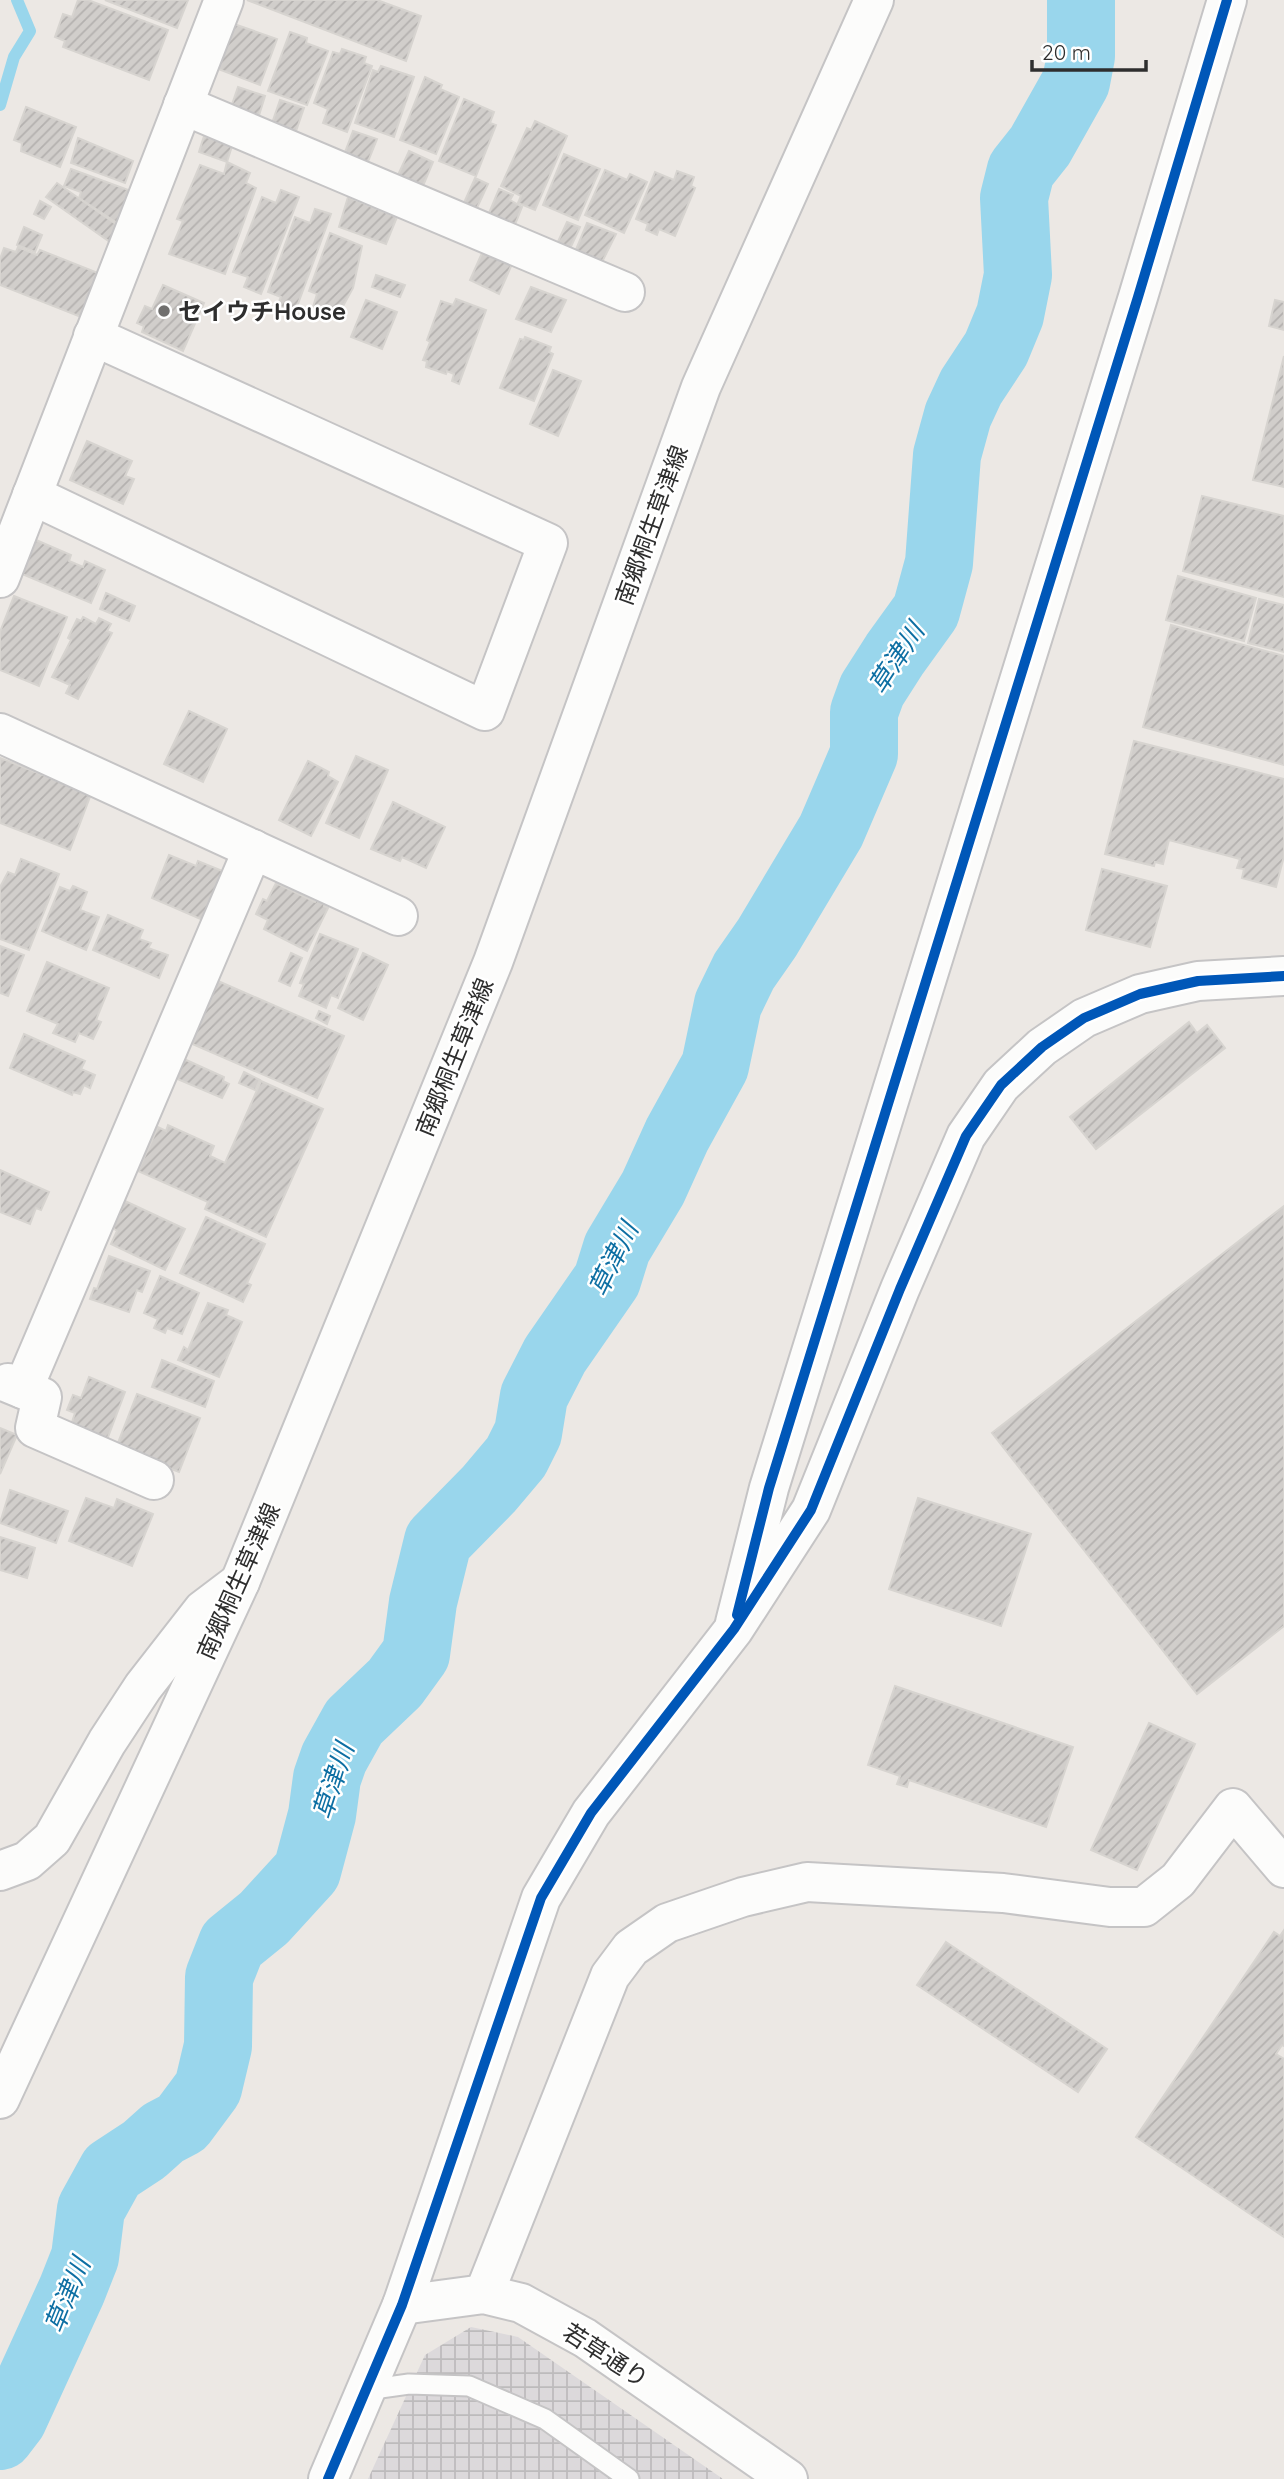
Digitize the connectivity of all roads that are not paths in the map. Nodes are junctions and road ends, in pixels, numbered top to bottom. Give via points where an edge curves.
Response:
1 (224, 0) edge
2 (874, 0) edge
3 (1227, 0) edge
4 (183, 105) junction
5 (625, 292) dead end
6 (93, 336) junction
7 (32, 495) junction
8 (0, 578) edge
9 (0, 733) edge
10 (253, 849) junction
11 (398, 916) dead end
12 (1284, 976) edge
13 (12, 1384) edge
14 (154, 1480) dead end
15 (240, 1582) junction
16 (734, 1629) junction
17 (1284, 1868) edge
18 (0, 1871) edge
19 (0, 2099) edge
20 (484, 2294) junction
21 (402, 2305) junction
22 (366, 2390) junction
23 (605, 2472) edge
24 (328, 2479) edge
25 (629, 2479) edge
26 (788, 2479) edge

1 - 4 street
2 - 15 street, 南郷桐生草津線 via 701,387 492,962
3 - 16 street via 773,1475
4 - 5 street
4 - 6 street
6 - 7 street
6 - 7 street via 548,543 485,711
7 - 8 street
9 - 10 street
10 - 11 street
10 - 13 street
12 - 16 street via 1198,981 1140,994 1084,1018 1042,1047 1001,1085 966,1136 811,1510
13 - 14 street via 42,1397 35,1428
15 - 18 street via 203,1610 142,1687 52,1839 27,1861
15 - 19 street, 南郷桐生草津線
16 - 21 street via 591,1812 541,1898
17 - 20 street via 1233,1808 1178,1880 1144,1907 1003,1893 807,1882 667,1923 631,1948 610,1976
20 - 21 street, 若草通り
20 - 26 street, 若草通り via 521,2303 585,2338
21 - 22 street
22 - 23 lane via 409,2384 468,2386 545,2419
22 - 24 street
23 - 25 lane

